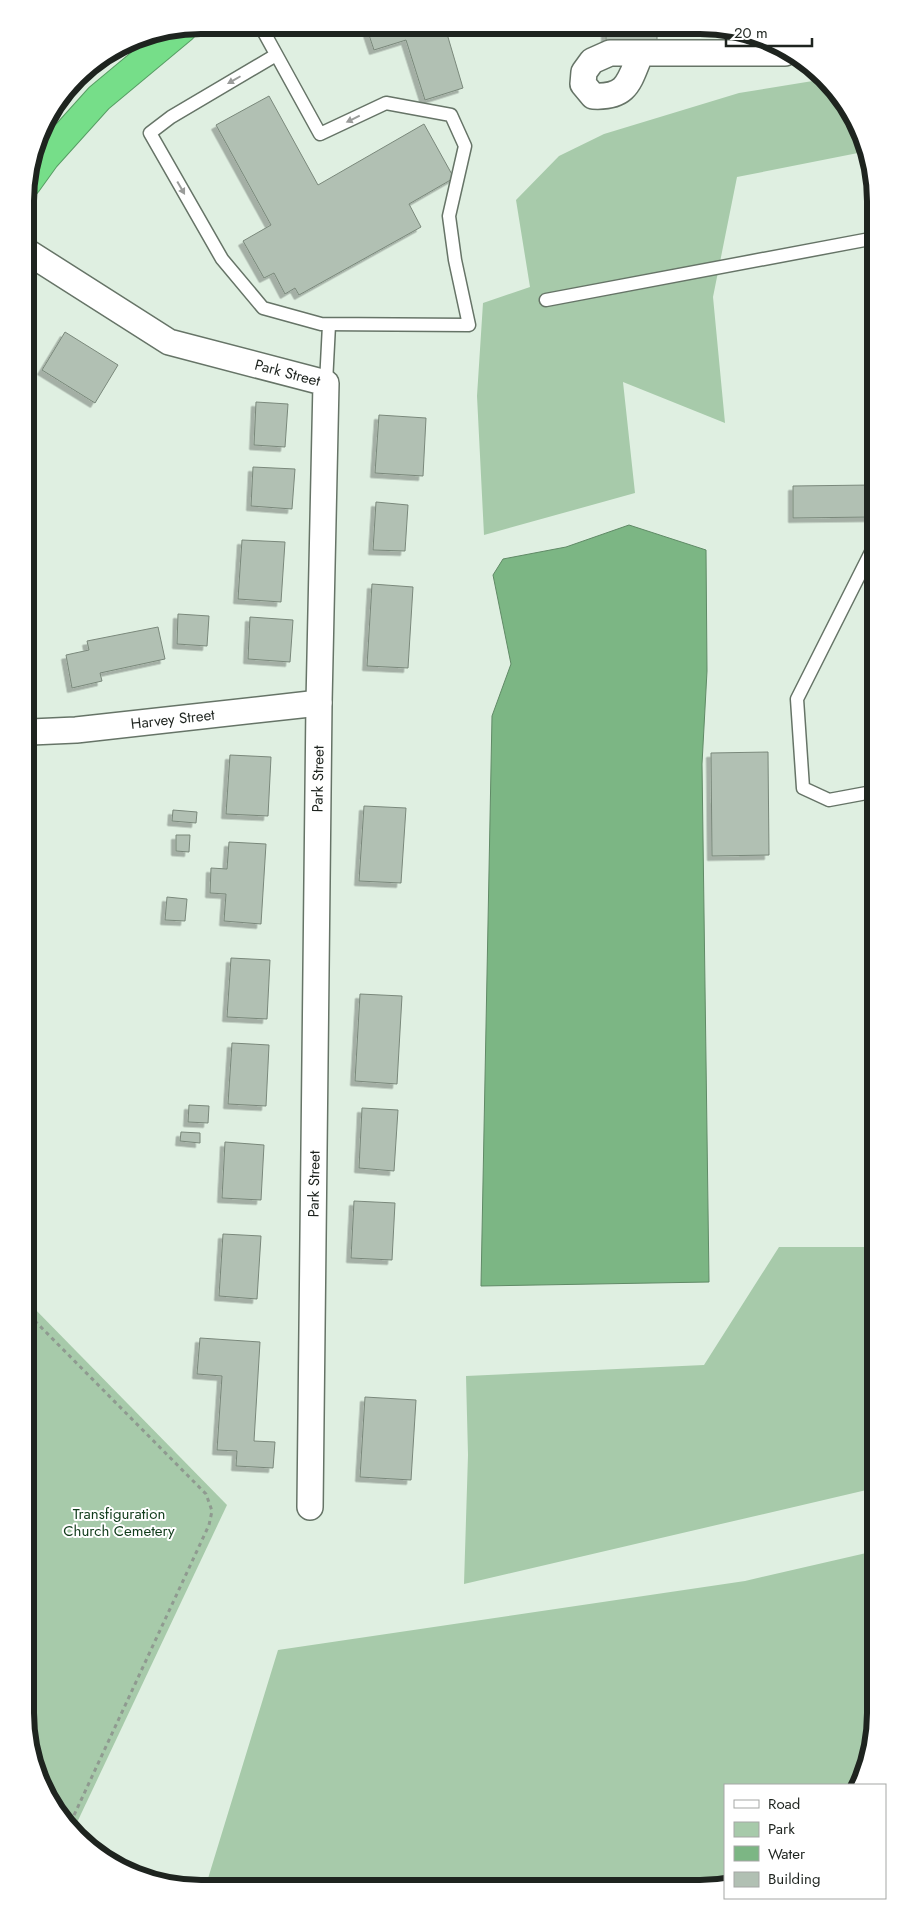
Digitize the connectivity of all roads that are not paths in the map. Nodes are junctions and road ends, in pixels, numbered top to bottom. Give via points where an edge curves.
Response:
1 (265, 34) edge
2 (173, 36) edge
3 (641, 53) dead end
4 (777, 53) edge
5 (276, 55) junction
6 (37, 169) edge
7 (867, 240) edge
8 (34, 256) edge
9 (546, 300) dead end
10 (328, 324) junction
11 (326, 383) junction
12 (867, 560) edge
13 (319, 704) junction
14 (34, 732) edge
15 (867, 793) edge
16 (310, 1507) dead end

1 - 5 lane
2 - 6 highway via 99,98
3 - 4 street
5 -> 10 lane via 171,117 150,133 222,259 262,308
10 -> 5 lane via 468,326 449,216 465,146 451,115 386,103 320,134
7 - 9 lane
8 - 11 street, Park Street via 169,342
10 - 11 lane
11 - 13 street, Park Street
12 - 15 lane via 797,699 803,788 829,800
13 - 14 street, Harvey Street
13 - 16 street, Park Street

